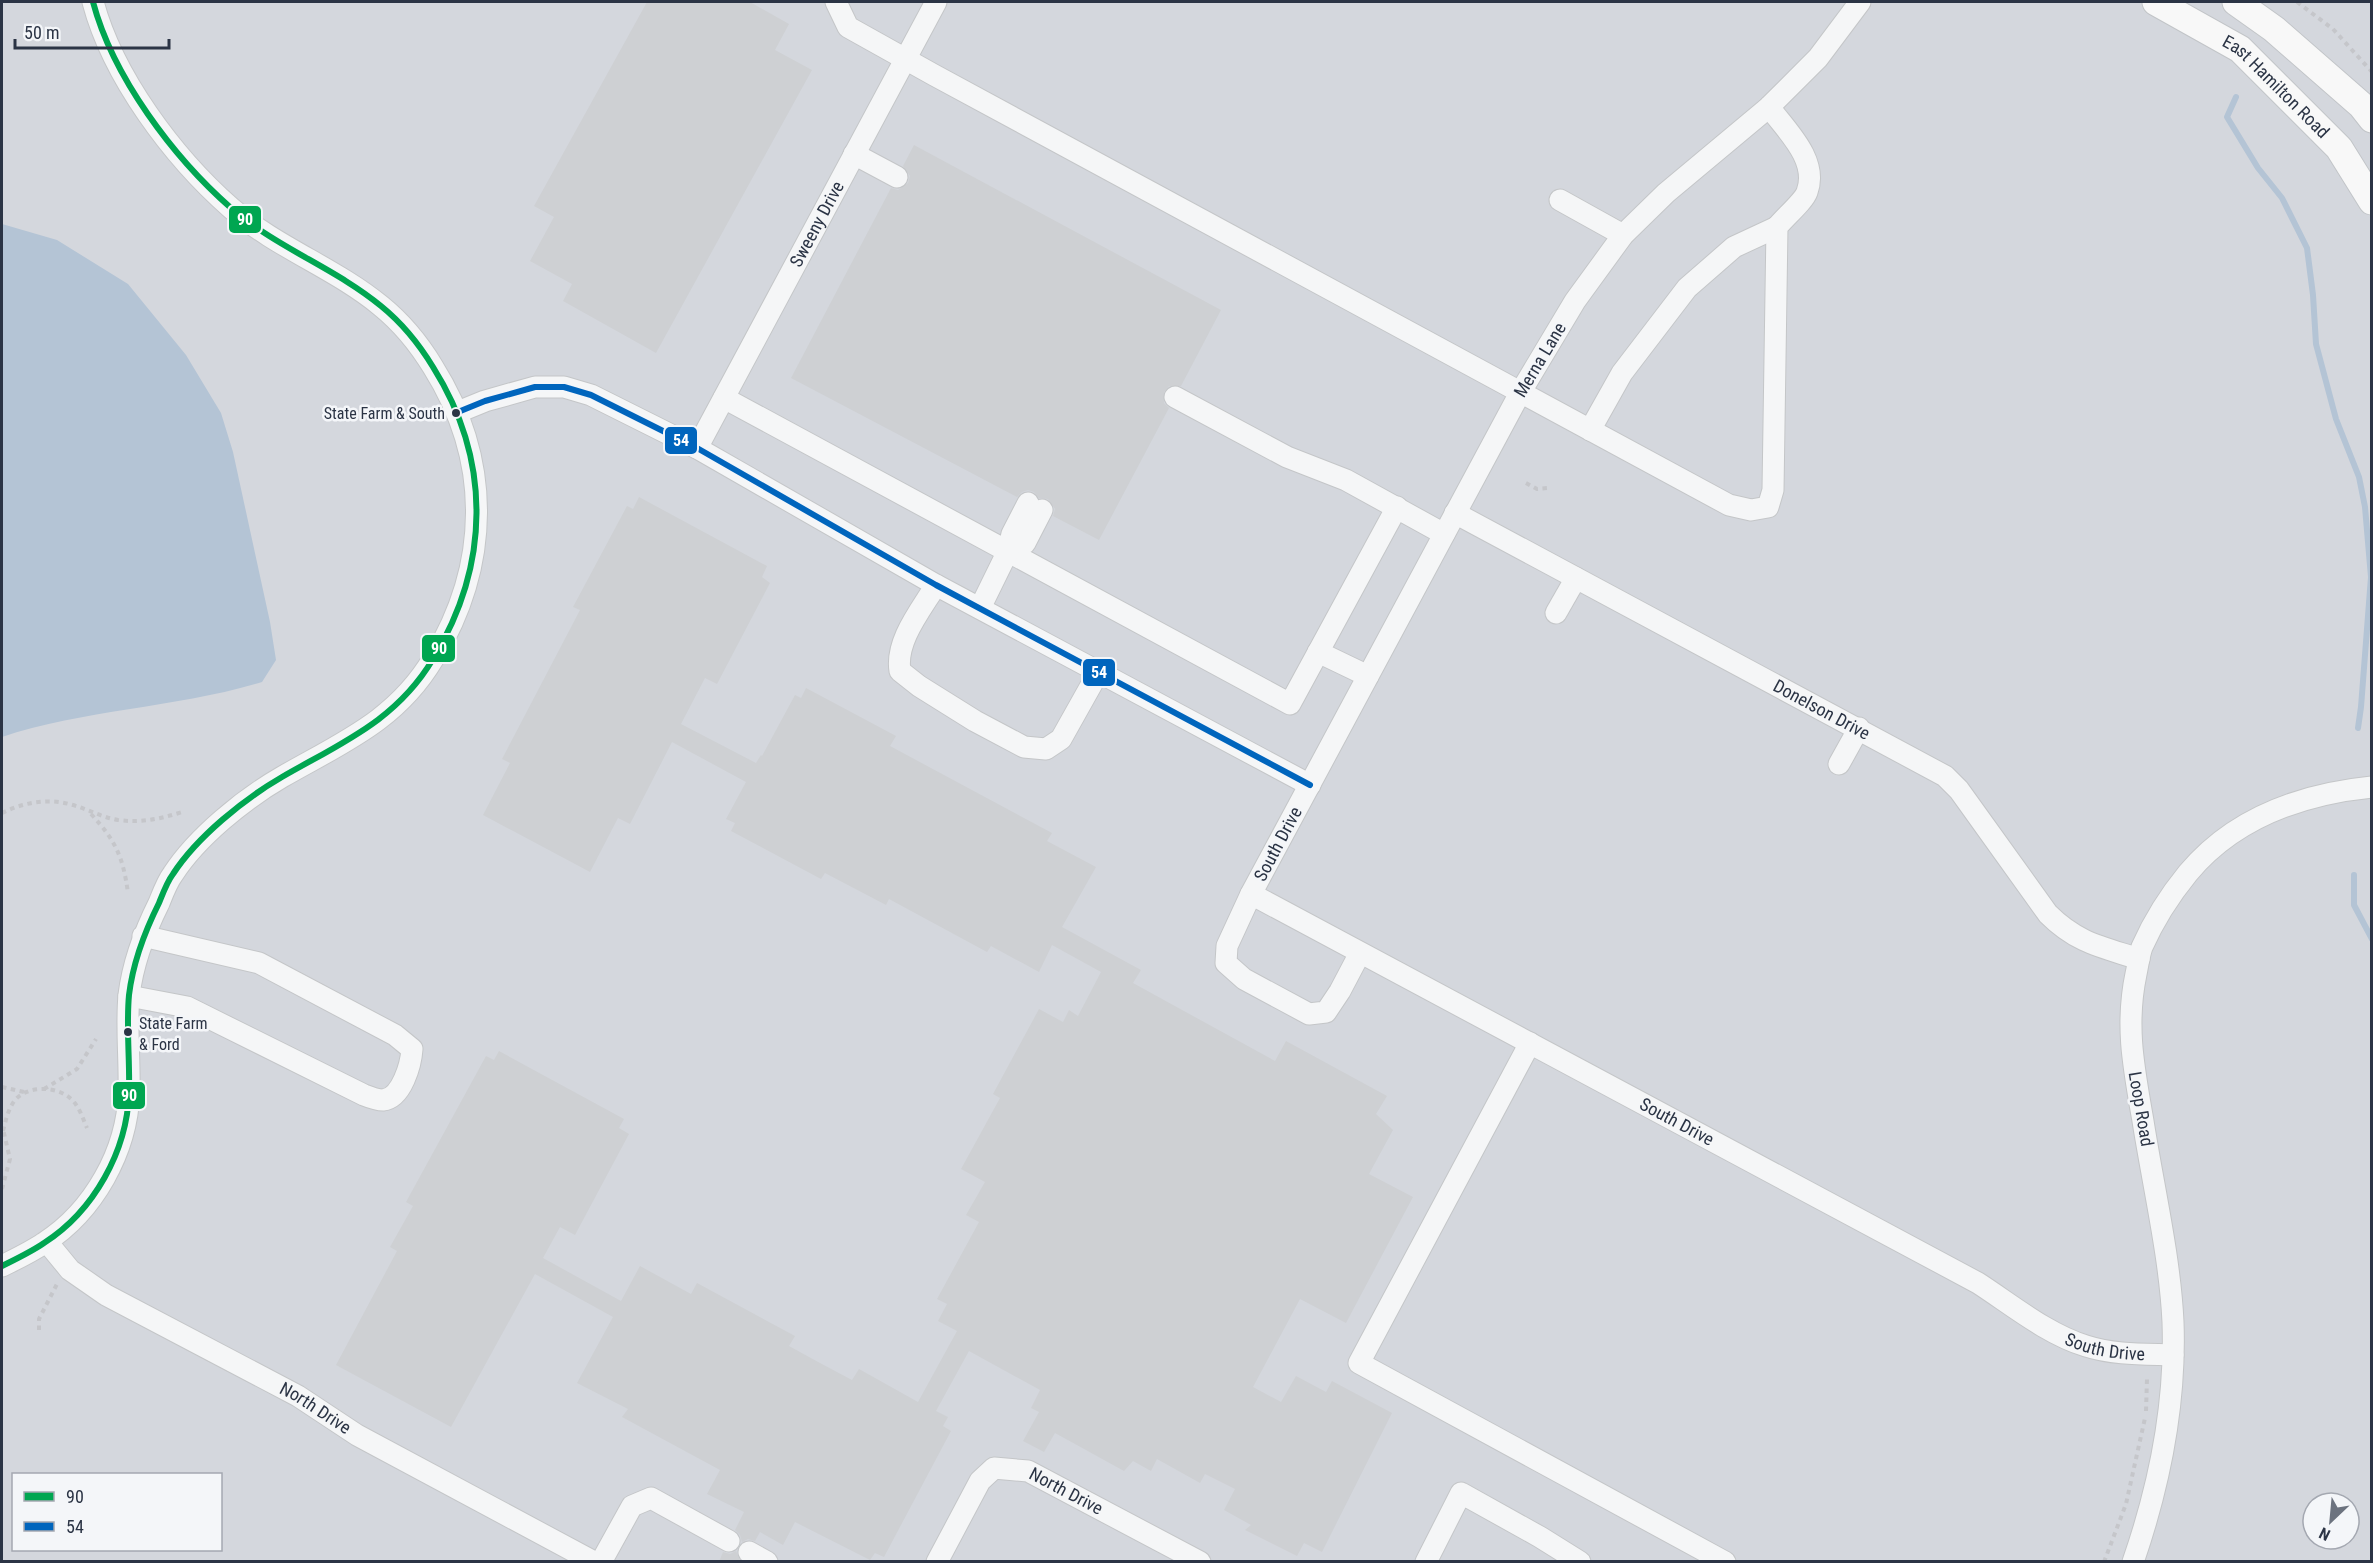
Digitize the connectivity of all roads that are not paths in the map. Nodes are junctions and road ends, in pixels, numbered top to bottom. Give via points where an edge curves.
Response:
1 (93, 2) edge
2 (836, 2) edge
3 (936, 2) edge
4 (1860, 2) edge
5 (2156, 2) edge
6 (2236, 2) edge
7 (906, 58) junction
8 (1769, 107) junction
9 (2372, 119) edge
10 (854, 154) junction
11 (897, 177) dead end
12 (1560, 200) dead end
13 (2372, 201) edge
14 (1777, 227) junction
15 (1623, 235) junction
16 (1520, 393) junction
17 (1175, 397) dead end
18 (724, 398) junction
19 (458, 412) junction
20 (1590, 430) junction
21 (697, 448) junction
22 (1035, 507) dead end
23 (1397, 507) junction
24 (1455, 513) junction
25 (1444, 534) junction
26 (1008, 551) junction
27 (1576, 578) junction
28 (936, 585) junction
29 (980, 608) junction
30 (1557, 613) dead end
31 (1318, 652) junction
32 (1098, 673) junction
33 (1368, 676) junction
34 (1859, 729) junction
35 (1839, 764) dead end
36 (1310, 785) junction
37 (2372, 786) edge
38 (1251, 894) junction
39 (143, 936) junction
40 (1360, 952) junction
41 (2139, 959) junction
42 (129, 996) junction
43 (1530, 1043) junction
44 (47, 1242) junction
45 (2, 1266) edge
46 (2173, 1355) junction
47 (729, 1541) dead end
48 (594, 1562) edge
49 (601, 1562) edge
50 (937, 1562) edge
51 (1200, 1562) edge
52 (1426, 1562) edge
53 (1581, 1562) edge
54 (1725, 1562) edge
55 (2133, 1562) edge

1 - 19 street via 129,84 184,160 235,212 383,307 421,347
2 - 7 street via 848,27
3 - 7 street, Sweeny Drive
4 - 8 street, Merna Lane via 1818,58
5 - 13 main road, East Hamilton Road via 2240,49 2339,148
6 - 9 main road via 2274,29
7 - 10 street, Sweeny Drive
7 - 16 street
8 - 14 street via 1805,155 1810,176 1807,194
8 - 15 street, Merna Lane via 1666,193
10 - 11 street
10 - 18 street, Sweeny Drive
12 - 15 street
14 - 20 street via 1734,247 1687,288 1622,373
14 - 20 street via 1775,437 1773,490 1768,507 1751,510 1730,505
15 - 16 street, Merna Lane via 1575,302
16 - 20 street
16 - 24 street, Merna Lane
17 - 23 street via 1287,457 1346,480
18 - 21 street, Sweeny Drive
18 - 26 street
19 - 21 street, South Drive via 535,387 564,387 591,395
19 - 39 street via 471,450 477,493 474,548 468,580 431,664 382,718 348,742 279,778 222,819 173,873
21 - 28 street, South Drive
22 - 26 street via 1012,534
23 - 25 street
23 - 31 street
24 - 25 street, Merna Lane
24 - 27 street, Donelson Drive
25 - 33 street, Merna Lane
26 - 29 street
26 - 31 street via 1290,704
27 - 30 street
27 - 34 street, Donelson Drive
28 - 29 street, South Drive
28 - 32 street via 905,639 898,658 900,671 975,721 1024,747 1046,749 1060,739
29 - 32 street, South Drive
31 - 33 street
32 - 36 street, South Drive
33 - 36 street, Merna Lane
34 - 35 street
34 - 41 street, Donelson Drive via 1933,769 1959,790 2048,914 2063,929 2082,941
36 - 38 street, South Drive
37 - 41 street, Loop Road via 2306,798 2246,824 2220,842 2197,862 2170,895
38 - 40 street, South Drive
38 - 40 street via 1227,946 1226,963 1244,979 1309,1014 1326,1012
39 - 42 street
39 - 42 street via 259,963 395,1035 412,1048 411,1065 396,1094 383,1100 364,1095 187,1007
40 - 43 street, South Drive
41 - 46 street, Loop Road via 2130,1003 2132,1060 2170,1287
42 - 44 street via 129,1098 121,1139 93,1195
43 - 46 street, South Drive via 1978,1283 2061,1337 2086,1347 2121,1353
43 - 54 street via 1359,1363
44 - 45 street
44 - 48 street, North Drive via 70,1270 106,1295 298,1396 357,1435
46 - 55 street, Loop Road via 2169,1423 2150,1514
47 - 49 street via 651,1498 632,1506
50 - 51 street, North Drive via 980,1481 994,1467 1028,1471
52 - 53 street via 1461,1493

